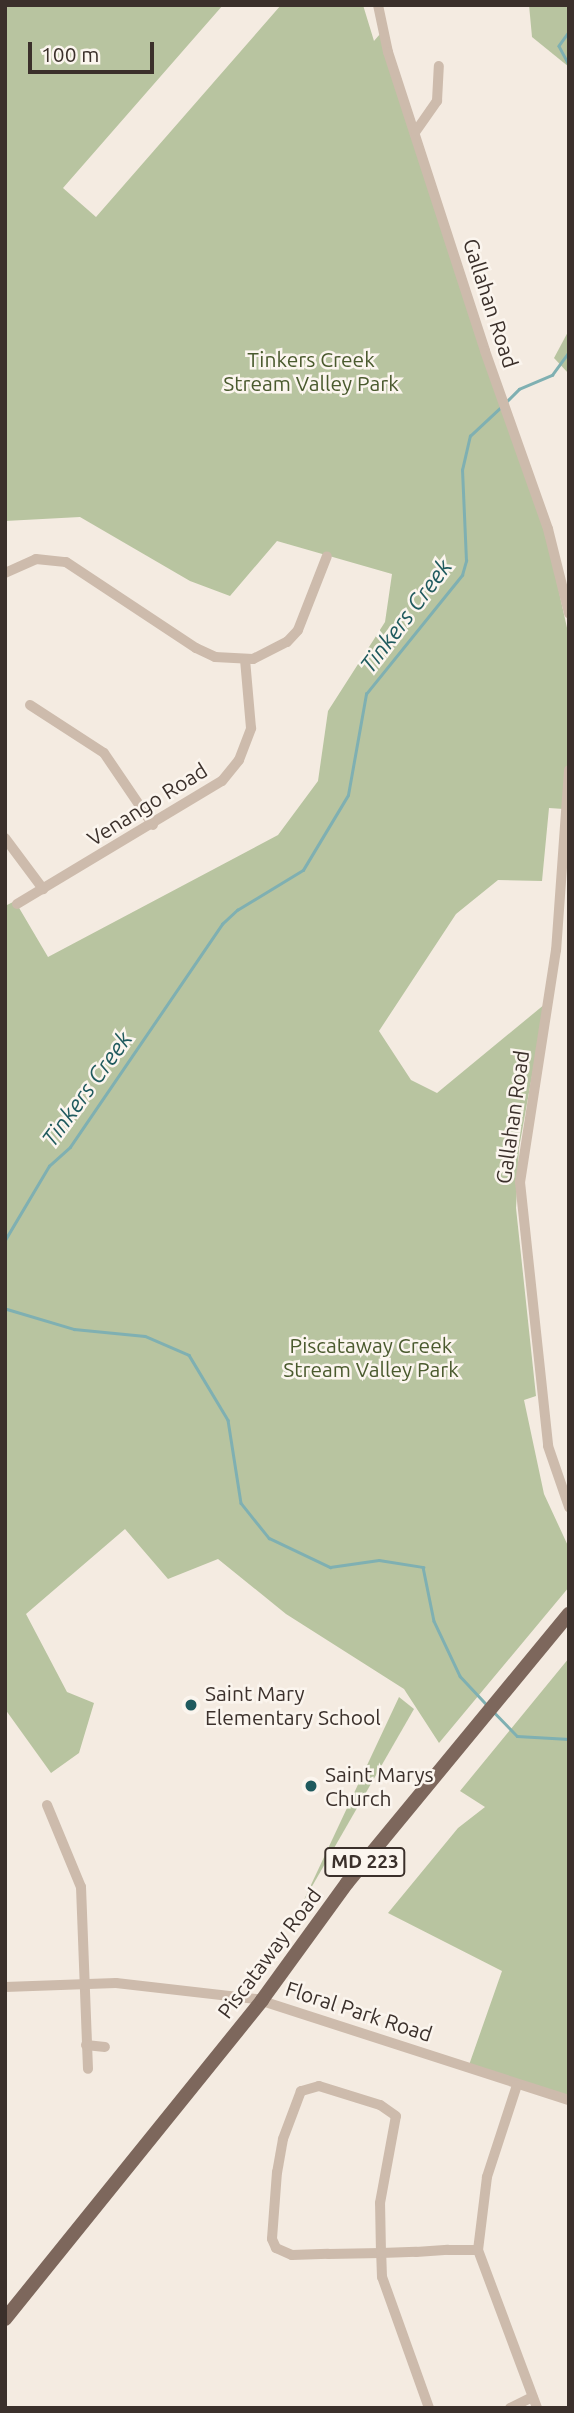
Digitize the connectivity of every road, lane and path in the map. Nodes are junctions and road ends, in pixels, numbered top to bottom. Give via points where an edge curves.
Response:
1 (378, 5) edge
2 (439, 66) dead end
3 (416, 131) junction
4 (327, 556) dead end
5 (5, 573) edge
6 (569, 613) edge
7 (245, 660) junction
8 (30, 705) dead end
9 (569, 770) edge
10 (153, 825) junction
11 (5, 838) edge
12 (43, 889) junction
13 (17, 904) dead end
14 (569, 1507) edge
15 (569, 1614) edge
16 (47, 1805) dead end
17 (84, 1983) junction
18 (5, 1987) edge
19 (262, 2000) junction
20 (86, 2045) junction
21 (105, 2047) dead end
22 (88, 2069) dead end
23 (517, 2085) junction
24 (569, 2100) edge
25 (478, 2250) junction
26 (381, 2253) junction
27 (5, 2319) edge
28 (535, 2402) edge
29 (429, 2408) edge
30 (510, 2408) edge

1 - 3 street, Gallahan Road via 388,52
2 - 3 street via 437,102
3 - 6 street, Gallahan Road via 494,377 548,528
4 - 7 street via 298,630 267,653
5 - 7 street via 36,559 66,562 196,648 215,657
7 - 10 street, Venango Road via 251,729 239,760 216,788
8 - 10 street via 104,753
9 - 14 street, Gallahan Road via 558,937 520,1182 548,1446
10 - 12 street, Venango Road
11 - 12 street
12 - 13 street, Venango Road
15 - 19 main road, Piscataway Road / MD 223 via 348,1884
16 - 17 street via 80,1880
17 - 18 street, Floral Park Road
17 - 19 street, Floral Park Road
17 - 20 street
19 - 23 street, Floral Park Road
19 - 27 main road, Piscataway Road
20 - 21 street
20 - 22 street
23 - 24 street, Floral Park Road
23 - 25 street via 487,2177
25 - 26 street
25 - 28 street
26 - 26 street via 382,2178 396,2116 380,2105 309,2086 294,2104 281,2150 273,2200 276,2248 292,2255
26 - 29 street via 395,2321
28 - 30 street

